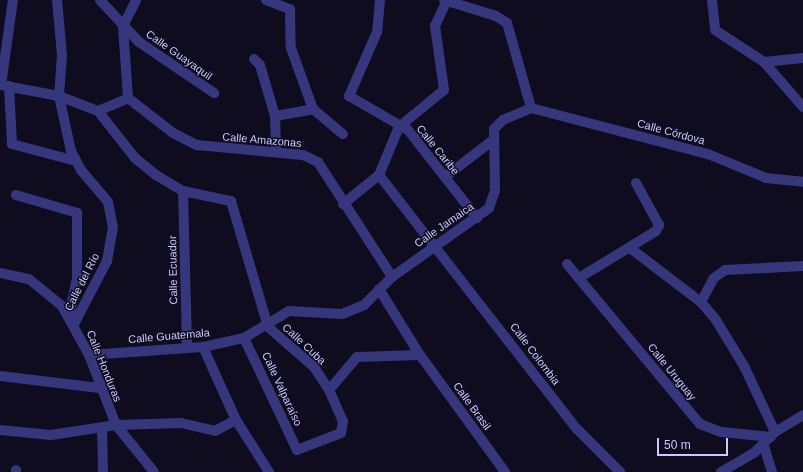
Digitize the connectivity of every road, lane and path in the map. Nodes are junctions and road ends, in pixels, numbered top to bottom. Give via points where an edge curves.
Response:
1 (14, 0) edge
2 (57, 0) edge
3 (100, 0) edge
4 (136, 0) edge
5 (266, 0) edge
6 (380, 0) edge
7 (712, 0) edge
8 (446, 1) edge
9 (123, 26) junction
10 (254, 58) dead end
11 (803, 58) edge
12 (764, 62) junction
13 (4, 85) edge
14 (214, 93) dead end
15 (59, 96) junction
16 (128, 98) junction
17 (803, 107) edge
18 (531, 108) junction
19 (313, 109) junction
20 (98, 111) junction
21 (275, 116) junction
22 (399, 127) junction
23 (343, 134) dead end
24 (492, 141) junction
25 (276, 152) junction
26 (76, 161) junction
27 (379, 175) junction
28 (445, 177) junction
29 (803, 182) edge
30 (636, 183) dead end
31 (183, 191) junction
32 (16, 195) dead end
33 (343, 204) junction
34 (477, 218) junction
35 (434, 246) junction
36 (630, 248) junction
37 (567, 264) dead end
38 (803, 266) edge
39 (0, 273) edge
40 (392, 277) junction
41 (579, 278) junction
42 (379, 289) junction
43 (701, 302) junction
44 (69, 315) junction
45 (74, 324) junction
46 (268, 327) junction
47 (244, 338) junction
48 (204, 347) junction
49 (187, 348) junction
50 (420, 354) junction
51 (89, 355) junction
52 (0, 376) edge
53 (100, 388) junction
54 (330, 390) junction
55 (803, 415) edge
56 (236, 420) junction
57 (116, 425) junction
58 (102, 429) junction
59 (0, 430) edge
60 (773, 434) junction
61 (764, 446) junction
62 (297, 450) joint
63 (145, 467) edge
64 (103, 472) edge
65 (154, 472) edge
66 (269, 472) edge
67 (505, 472) edge
68 (620, 472) edge
69 (721, 472) edge
70 (772, 472) edge

1 - 13 street
2 - 15 street, Calle del Río via 62,55
3 - 9 street, Calle Guayaquil
4 - 9 street
5 - 19 street via 290,9 291,48
6 - 22 street, Calle Caribe via 377,32 349,96
7 - 12 street via 711,17 715,30
8 - 18 street via 496,16 507,23
8 - 22 street via 435,26 445,80 441,94
9 - 14 street, Calle Guayaquil via 150,51
9 - 16 street
10 - 21 street via 260,66
11 - 12 street
12 - 17 street
13 - 15 street
13 - 26 street via 12,144
15 - 20 street
15 - 26 street, Calle del Río
16 - 20 street
16 - 25 street, Calle Amazonas via 173,133 197,145
18 - 24 street, Calle Jamaica via 503,120 494,129
18 - 29 street, Calle Córdova via 708,154 766,178
19 - 21 street
19 - 23 street
20 - 31 street via 135,158
21 - 25 street
22 - 27 street
22 - 28 street, Calle Caribe via 414,137
24 - 28 street
24 - 34 street, Calle Jamaica via 495,196
25 - 33 street, Calle Amazonas via 303,155 318,162
26 - 45 street, Calle del Río via 108,202 113,227 107,261
27 - 33 street
27 - 35 street, Calle Colombia
28 - 34 street, Calle Caribe
30 - 36 street via 659,225 656,231
31 - 46 street, Calle Cuba via 231,202
31 - 49 street, Calle Ecuador
32 - 44 street via 77,213 77,278
33 - 40 street, Calle Amazonas
34 - 35 street, Calle Jamaica
35 - 40 street, Calle Jamaica
35 - 68 street, Calle Colombia via 577,429
36 - 41 street
36 - 43 street
37 - 41 street, Calle Uruguay
38 - 43 street via 725,270 714,278
39 - 44 street, Calle Honduras via 29,279 45,290
40 - 42 street, Calle Jamaica
41 - 60 street, Calle Uruguay via 700,424 721,432
42 - 46 street, Calle Guatemala via 352,312 296,310
42 - 50 street, Calle Brasil
43 - 60 street via 732,345
44 - 45 street, Calle Honduras
45 - 51 street, Calle Honduras
46 - 47 street, Calle Guatemala
46 - 54 street, Calle Cuba via 314,367
47 - 48 street, Calle Guatemala
47 - 62 street, Calle Valparaíso
48 - 49 street, Calle Guatemala
48 - 56 street
49 - 51 street, Calle Guatemala
50 - 54 street via 357,357
50 - 67 street, Calle Brasil
51 - 53 street, Calle Honduras
52 - 53 street
53 - 57 street, Calle Honduras
54 - 62 street, Calle Cuba via 343,429 341,433
55 - 60 street
56 - 57 street via 215,431 181,422
56 - 66 street
57 - 58 street
57 - 63 street, Calle Honduras
58 - 59 street via 51,435
58 - 64 street
60 - 61 street
61 - 69 street
61 - 70 street
63 - 65 street, Calle Honduras

